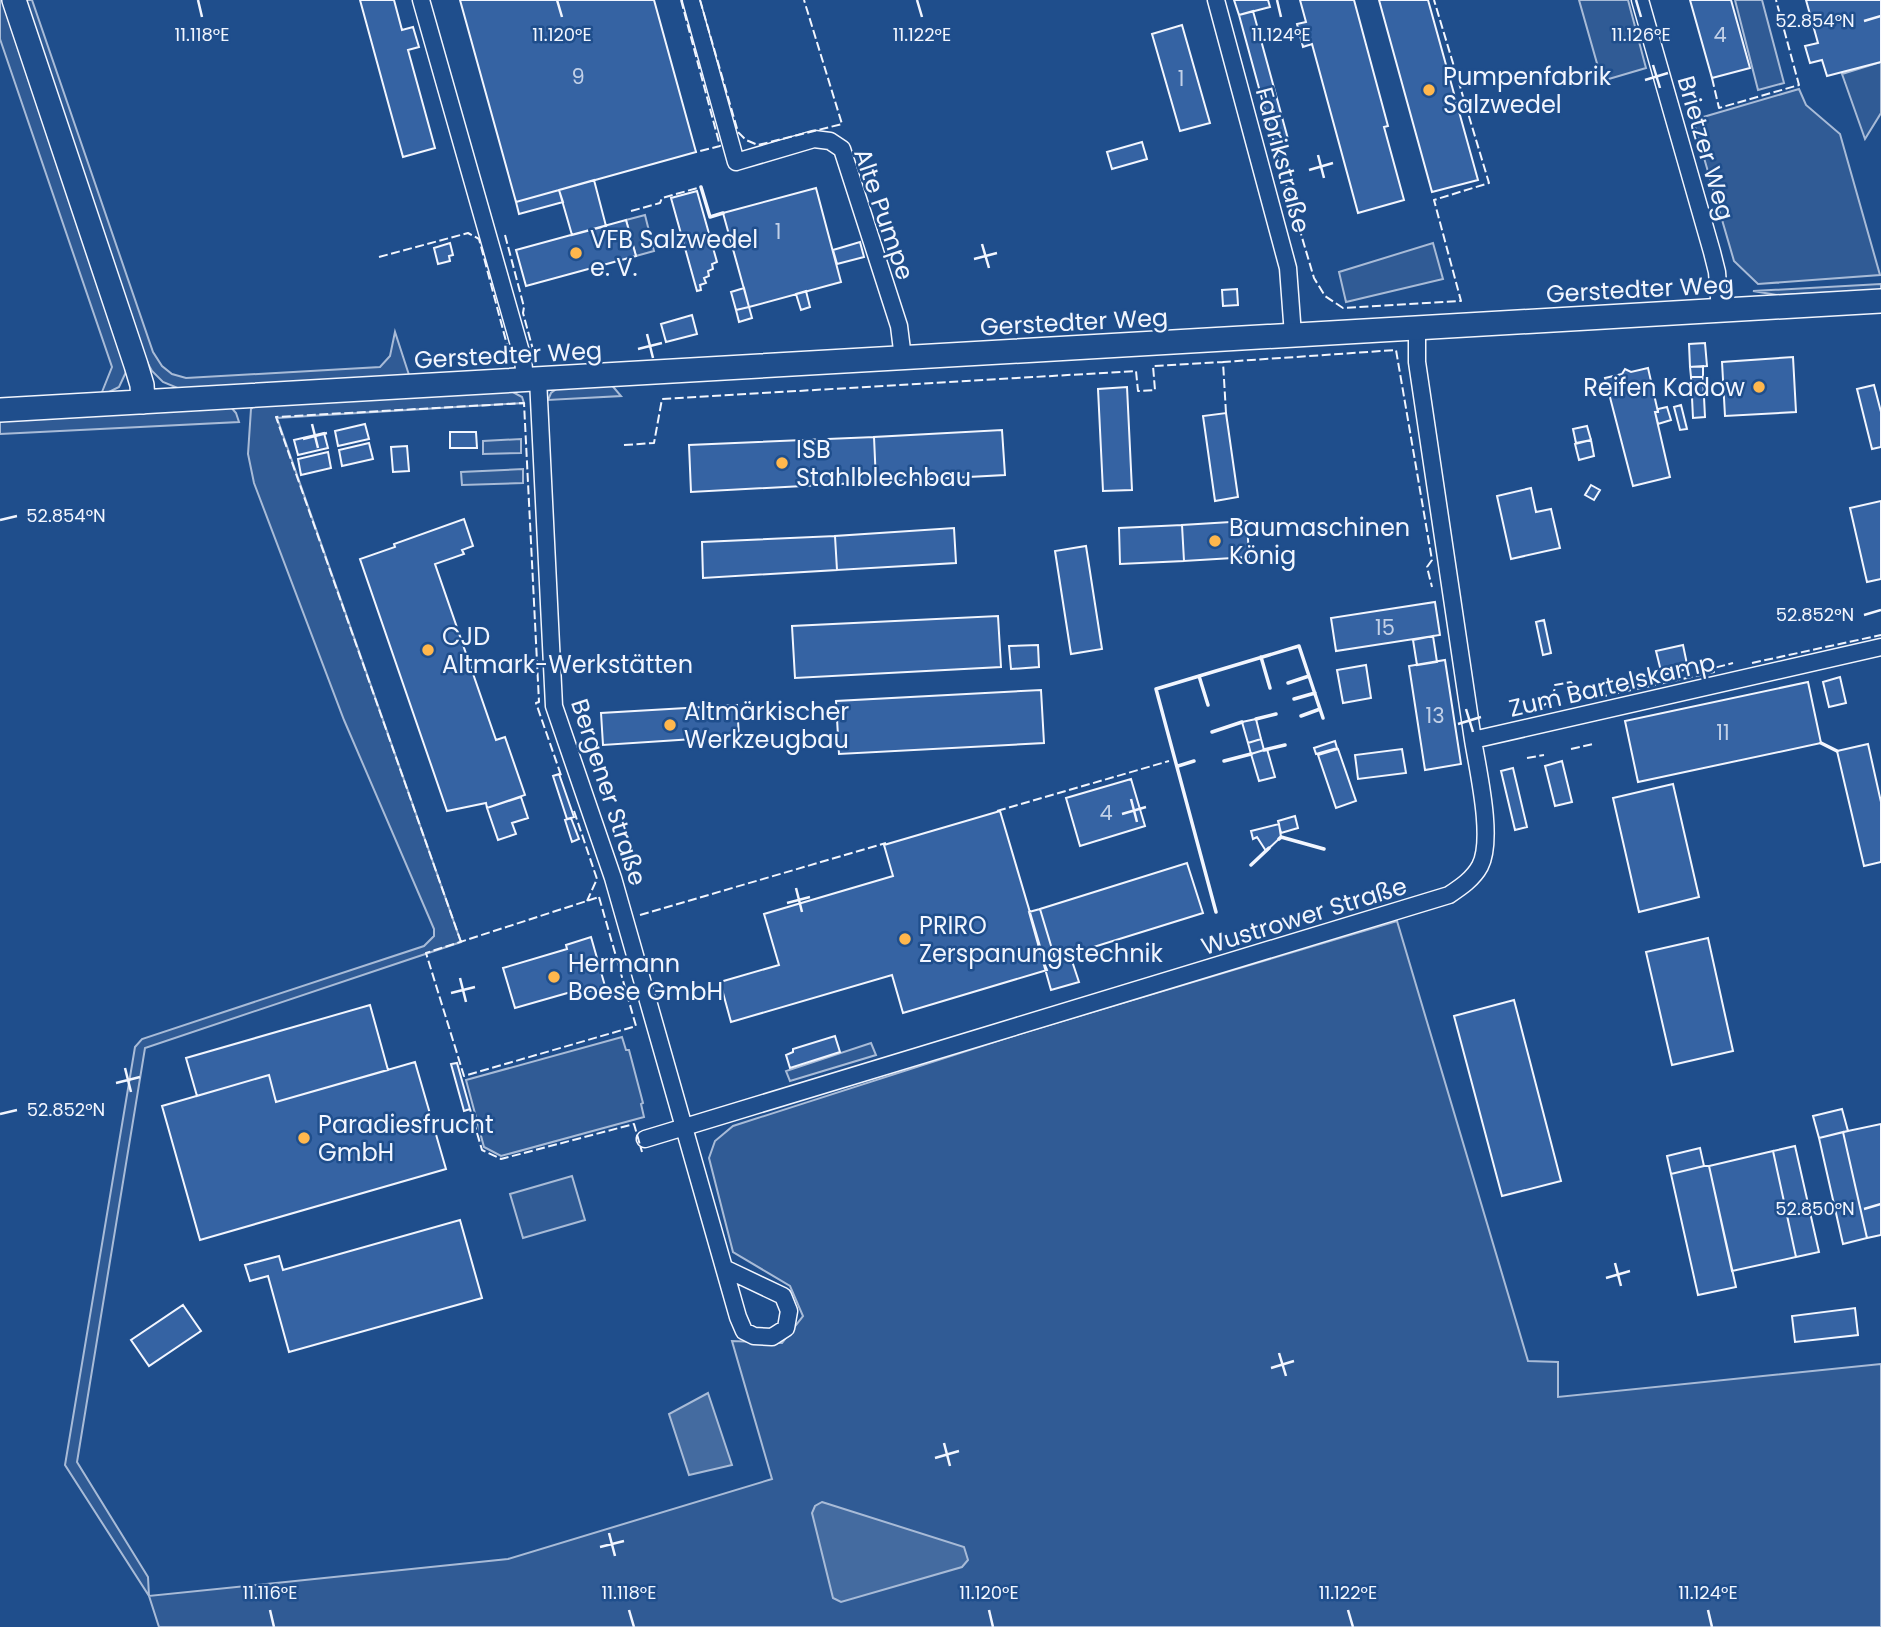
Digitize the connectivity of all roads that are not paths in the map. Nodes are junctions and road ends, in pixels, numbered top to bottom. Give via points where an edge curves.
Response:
1 (14, 0) edge
2 (421, 0) edge
3 (691, 0) edge
4 (1216, 0) edge
5 (1640, 0) edge
6 (1881, 301) edge
7 (1720, 311) junction
8 (1417, 327) junction
9 (1293, 335) junction
10 (903, 358) junction
11 (531, 380) junction
12 (143, 402) junction
13 (0, 410) edge
14 (1881, 647) edge
15 (1473, 740) junction
16 (686, 1127) junction
17 (645, 1139) dead end
18 (724, 1268) junction

1 - 12 street via 136,365
2 - 11 street
3 - 10 street, Alte Pumpe via 736,162 814,139 842,149 899,327
4 - 9 street, Fabrikstraße via 1288,268
5 - 7 street, Brietzer Weg via 1712,252
6 - 7 street, Gerstedter Weg
7 - 8 street, Gerstedter Weg
8 - 9 street, Gerstedter Weg
8 - 15 street via 1418,362
9 - 10 street, Gerstedter Weg
10 - 11 street, Gerstedter Weg
11 - 12 street, Gerstedter Weg
11 - 16 street, Bergener Straße via 554,706 613,877
12 - 13 street, Gerstedter Weg
14 - 15 street, Zum Bartelskamp
15 - 16 street, Wustrower Straße via 1485,855 1473,877 1449,895
16 - 17 street, Wustrower Straße
16 - 18 street, Bergener Straße
18 - 18 street, Bergener Straße via 744,1331 772,1337 786,1328 789,1311 783,1296

